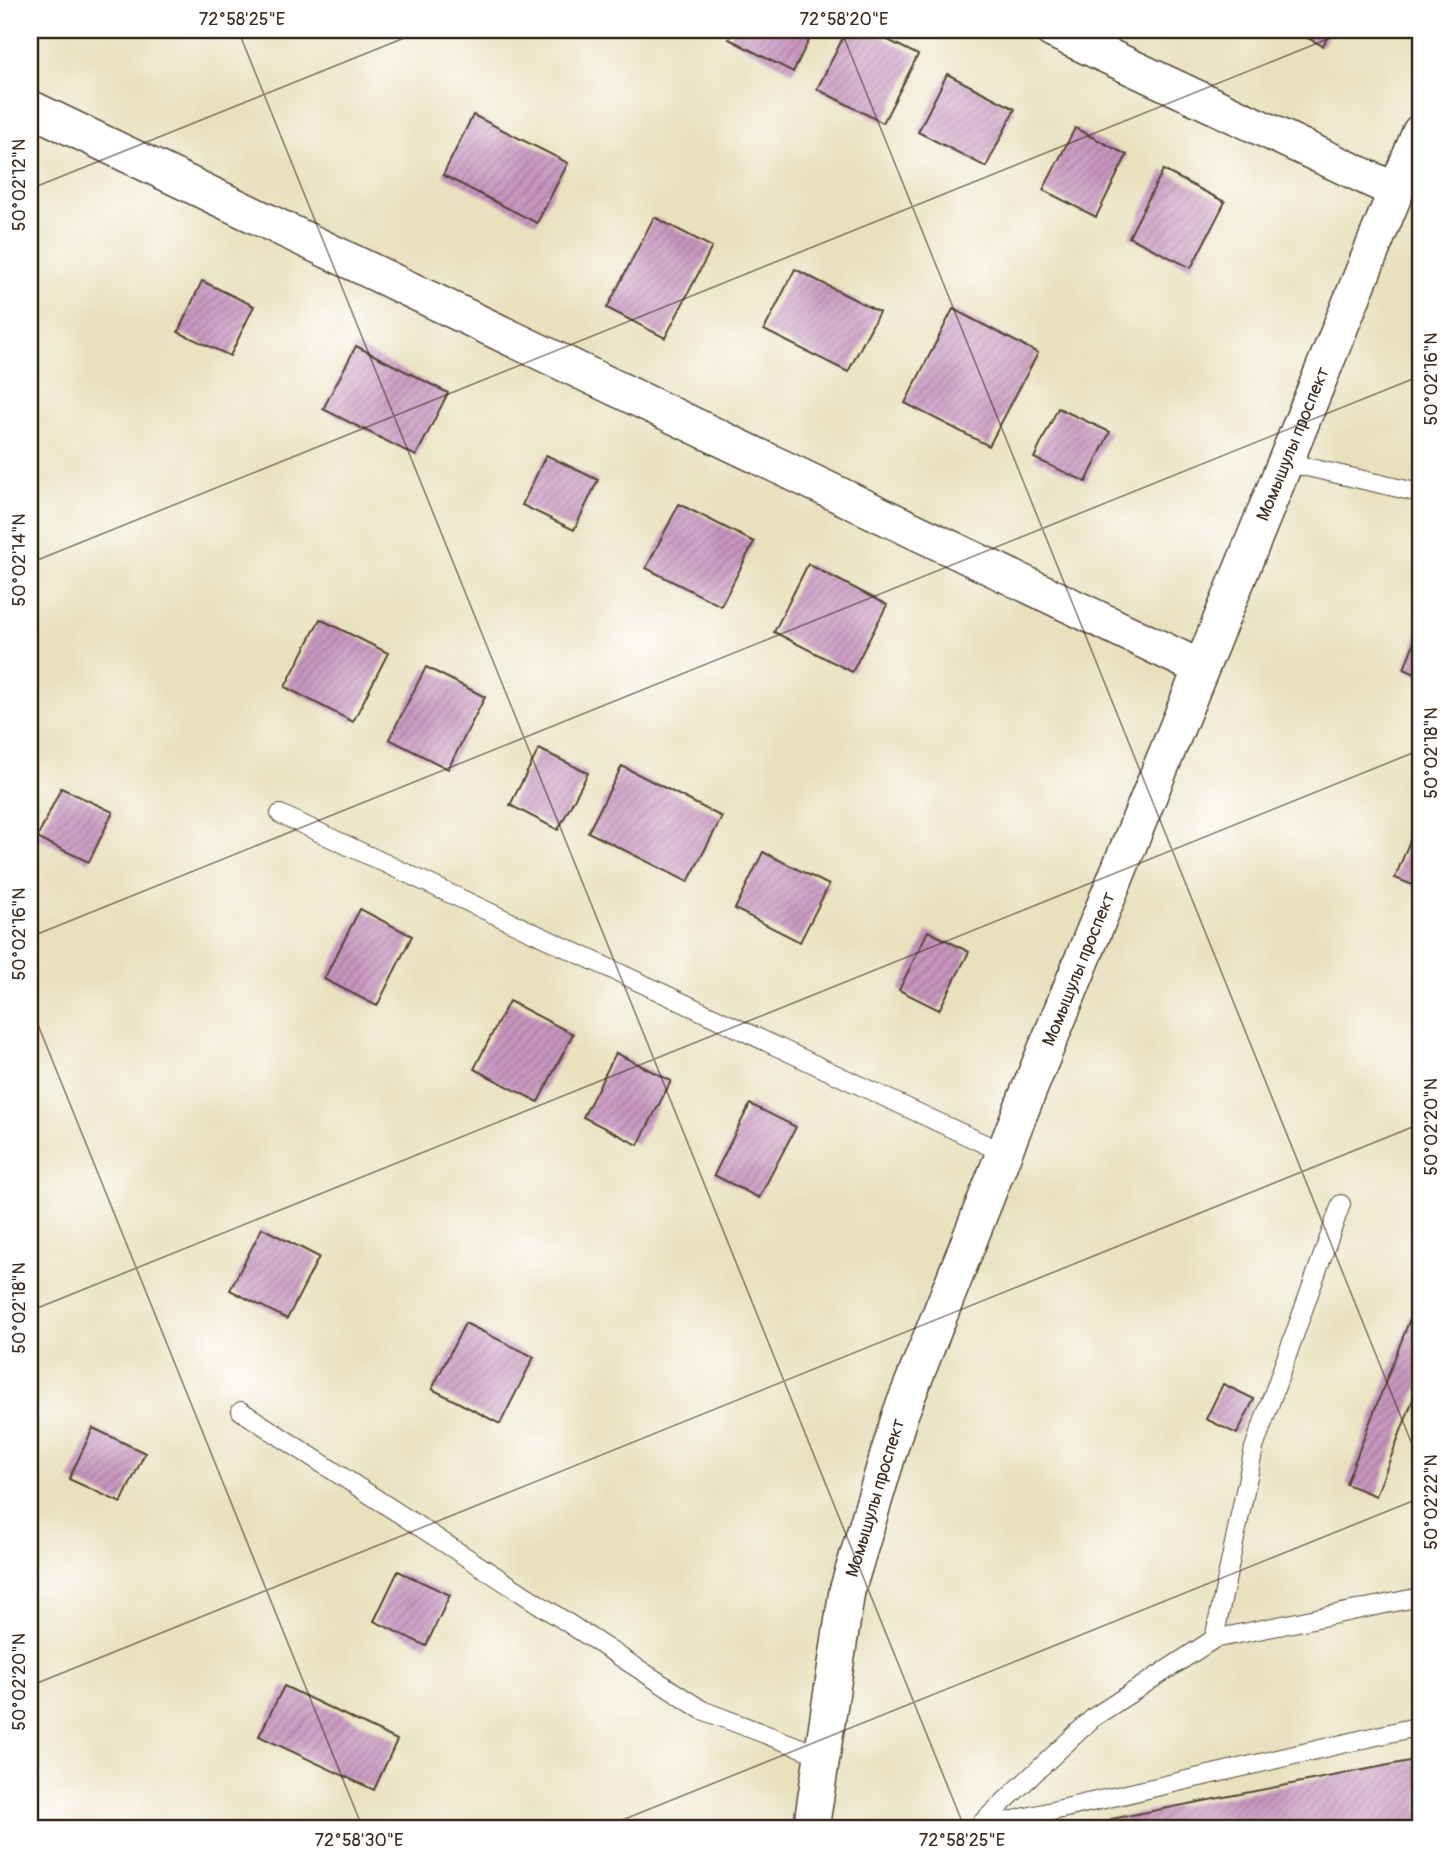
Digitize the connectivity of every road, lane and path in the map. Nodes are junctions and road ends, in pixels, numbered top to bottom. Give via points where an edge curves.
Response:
1 (1052, 30) edge
2 (30, 108) edge
3 (1420, 132) edge
4 (1396, 191) junction
5 (1285, 462) junction
6 (1420, 493) edge
7 (1201, 668) junction
8 (280, 814) dead end
9 (1004, 1153) junction
10 (1341, 1204) dead end
11 (242, 1411) dead end
12 (1420, 1597) edge
13 (1214, 1639) junction
14 (1420, 1726) edge
15 (821, 1756) junction
16 (811, 1829) edge
17 (975, 1829) edge

1 - 4 street
2 - 7 street
3 - 4 street, Момышулы проспект
4 - 5 street, Момышулы проспект
5 - 6 lane
5 - 7 street, Момышулы проспект
7 - 9 street, Момышулы проспект
8 - 9 lane
9 - 15 street, Момышулы проспект via 900,1415 850,1578
10 - 13 lane via 1254,1448
11 - 15 lane via 702,1710
12 - 13 lane
13 - 17 lane via 1094,1717
14 - 17 lane
15 - 16 street, Момышулы проспект

